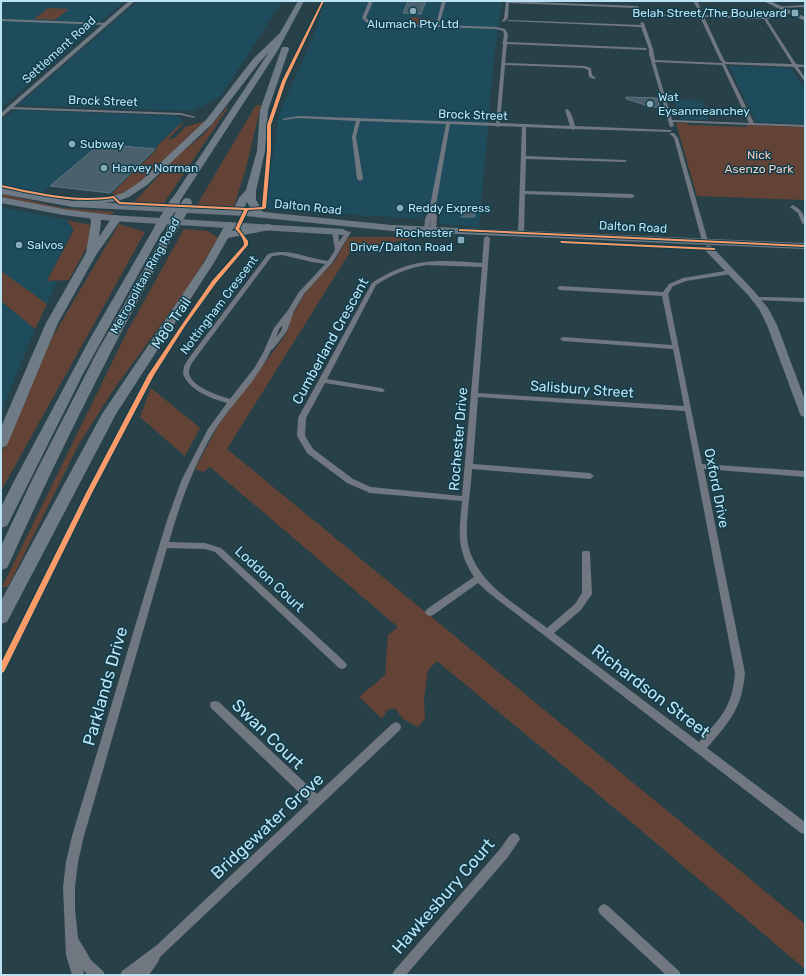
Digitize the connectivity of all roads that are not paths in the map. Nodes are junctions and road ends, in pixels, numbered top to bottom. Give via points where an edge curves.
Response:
1 (132, 1) edge
2 (301, 1) edge
3 (371, 1) edge
4 (444, 1) edge
5 (635, 1) edge
6 (695, 1) edge
7 (766, 1) edge
8 (508, 2) edge
9 (805, 6) edge
10 (637, 7) junction
11 (777, 7) junction
12 (790, 12) junction
13 (639, 15) junction
14 (702, 17) junction
15 (765, 18) junction
16 (805, 19) edge
17 (1, 20) edge
18 (106, 24) junction
19 (505, 24) junction
20 (643, 26) junction
21 (437, 27) junction
22 (283, 34) junction
23 (504, 41) junction
24 (648, 48) junction
25 (653, 61) junction
26 (503, 64) junction
27 (724, 64) junction
28 (796, 66) junction
29 (805, 66) edge
30 (594, 78) dead end
31 (264, 81) dead end
32 (805, 81) edge
33 (11, 108) junction
34 (566, 110) dead end
35 (1, 116) edge
36 (194, 117) dead end
37 (284, 120) dead end
38 (358, 120) junction
39 (671, 121) junction
40 (448, 124) junction
41 (752, 124) junction
42 (498, 126) junction
43 (805, 126) edge
44 (524, 127) junction
45 (573, 129) junction
46 (673, 132) junction
47 (523, 157) junction
48 (625, 161) dead end
49 (360, 179) dead end
50 (144, 183) junction
51 (1, 191) edge
52 (251, 191) junction
53 (522, 192) junction
54 (632, 196) dead end
55 (1, 200) edge
56 (189, 200) dead end
57 (73, 204) junction
58 (793, 207) dead end
59 (125, 208) junction
60 (237, 212) junction
61 (259, 214) junction
62 (95, 216) junction
63 (117, 218) junction
64 (805, 223) edge
65 (165, 228) junction
66 (269, 228) joint
67 (228, 230) junction
68 (335, 231) junction
69 (429, 231) junction
70 (348, 232) junction
71 (521, 233) junction
72 (487, 238) junction
73 (707, 245) junction
74 (805, 246) edge
75 (337, 249) junction
76 (805, 253) edge
77 (90, 254) junction
78 (329, 263) junction
79 (485, 265) junction
80 (731, 272) junction
81 (560, 288) dead end
82 (665, 294) junction
83 (756, 299) junction
84 (805, 300) edge
85 (563, 340) dead end
86 (675, 347) junction
87 (322, 380) junction
88 (381, 390) dead end
89 (475, 395) junction
90 (231, 402) junction
91 (688, 409) junction
92 (805, 414) edge
93 (1, 443) edge
94 (469, 466) junction
95 (699, 466) junction
96 (805, 474) edge
97 (590, 476) dead end
98 (466, 498) junction
99 (1, 522) edge
100 (164, 545) junction
101 (586, 553) dead end
102 (1, 564) edge
103 (479, 578) junction
104 (430, 612) dead end
105 (1, 617) edge
106 (548, 633) junction
107 (342, 665) dead end
108 (215, 705) dead end
109 (396, 727) dead end
110 (701, 748) junction
111 (317, 802) junction
112 (805, 829) edge
113 (514, 839) dead end
114 (604, 910) dead end
115 (72, 938) junction
116 (161, 949) junction
117 (78, 975) edge
118 (99, 975) edge
119 (126, 975) edge
120 (141, 975) edge
121 (398, 975) edge
122 (674, 975) edge

1 - 18 main road, Settlement Road
2 - 22 highway, Metropolitan Ring Road
3 - 21 street via 364,18 368,22
4 - 21 street
5 - 10 street
6 - 14 street
7 - 11 main road
8 - 10 street
8 - 19 street
9 - 11 street
10 - 13 street
11 - 12 main road
12 - 15 street
12 - 16 main road
13 - 14 street
13 - 20 street
14 - 15 street
14 - 27 street
15 - 28 street
17 - 18 street
18 - 33 main road, Settlement Road
19 - 20 street via 519,22
19 - 21 street via 487,29
19 - 23 street via 502,32
20 - 24 street
22 - 50 highway via 252,66 209,122
22 - 65 highway, Metropolitan Ring Road, bridge via 175,202
23 - 24 street
23 - 26 street
24 - 25 street
25 - 27 street
25 - 39 street
26 - 30 street via 585,67 590,69 590,76
26 - 42 street
27 - 28 street
27 - 41 street
28 - 29 street
28 - 32 street
31 - 52 highway via 287,46 264,110 260,151
33 - 35 main road, Settlement Road
33 - 36 street, Brock Street via 181,114
34 - 45 street
37 - 38 street, Brock Street via 298,117
38 - 40 street, Brock Street
38 - 49 street via 354,137
39 - 41 street
39 - 46 street
40 - 42 street, Brock Street
40 - 69 street via 432,211 434,217
41 - 43 street
42 - 44 street, Brock Street
44 - 45 street, Brock Street
44 - 47 street
45 - 46 street, Brock Street
46 - 73 street
47 - 48 street
47 - 53 street
50 - 57 highway via 115,199
50 - 59 highway
51 - 57 main road, Dalton Road
52 - 60 highway
52 - 61 highway via 251,200
53 - 54 street
53 - 71 street
55 - 62 main road
56 - 65 highway, Metropolitan Ring Road, bridge
57 - 59 main road, Dalton Road
58 - 64 street via 800,212
59 - 60 main road, Dalton Road
59 - 63 main road
60 - 61 main road, Dalton Road
60 - 67 main road
61 - 69 main road, Dalton Road
62 - 63 main road
62 - 77 highway
63 - 67 main road
63 - 77 highway
65 - 99 highway, Metropolitan Ring Road via 102,326
65 - 102 highway, Metropolitan Ring Road
66 - 67 highway
66 - 68 main road, Dalton Road
67 - 105 highway via 109,414
68 - 70 main road, Dalton Road
68 - 75 street
69 - 70 main road, Dalton Road
69 - 71 main road, Dalton Road
69 - 72 main road, Dalton Road
70 - 75 street, Parklands Drive
71 - 73 main road, Dalton Road
72 - 73 main road, Dalton Road
72 - 79 street, Rochester Drive
73 - 74 main road, Dalton Road
73 - 76 main road, Dalton Road
73 - 80 main road
75 - 78 street, Parklands Drive
77 - 93 highway via 52,324
78 - 90 street, Parklands Drive via 306,285 291,311 282,334
78 - 90 street, Nottingham Crescent via 309,260 291,253 270,255 191,359 186,372 188,378 212,397
79 - 87 street, Cumberland Crescent via 433,262 414,264 385,275 374,284
79 - 89 street, Rochester Drive
80 - 82 street via 685,279 671,285
80 - 83 main road
81 - 82 street
82 - 86 street, Oxford Drive
83 - 84 street
83 - 92 main road via 772,325
85 - 86 street
86 - 91 street, Oxford Drive
87 - 88 street
87 - 98 street, Cumberland Crescent via 302,418 301,436 310,451 350,481 370,490
89 - 91 street, Salisbury Street
89 - 94 street, Rochester Drive
90 - 100 street, Parklands Drive via 212,429 186,479
91 - 95 street, Oxford Drive
94 - 97 street
94 - 98 street, Rochester Drive
95 - 96 street
95 - 110 street, Oxford Drive via 740,673 737,700 730,713
98 - 103 street, Rochester Drive via 464,550
100 - 107 street, Loddon Court via 204,546 218,550
100 - 115 street, Parklands Drive via 78,836 69,894
101 - 106 street via 587,594 578,607
103 - 104 street
103 - 106 street, Richardson Street via 492,591
106 - 110 street, Richardson Street
108 - 111 street, Swan Court
109 - 111 street, Bridgewater Grove
110 - 112 street, Richardson Street
111 - 116 street, Bridgewater Grove
113 - 121 street, Hawkesbury Court
114 - 122 street
115 - 117 street, Parklands Drive via 72,954
115 - 118 street, Parklands Drive via 90,970
116 - 119 street, Bridgewater Grove
116 - 120 street, Bridgewater Grove

